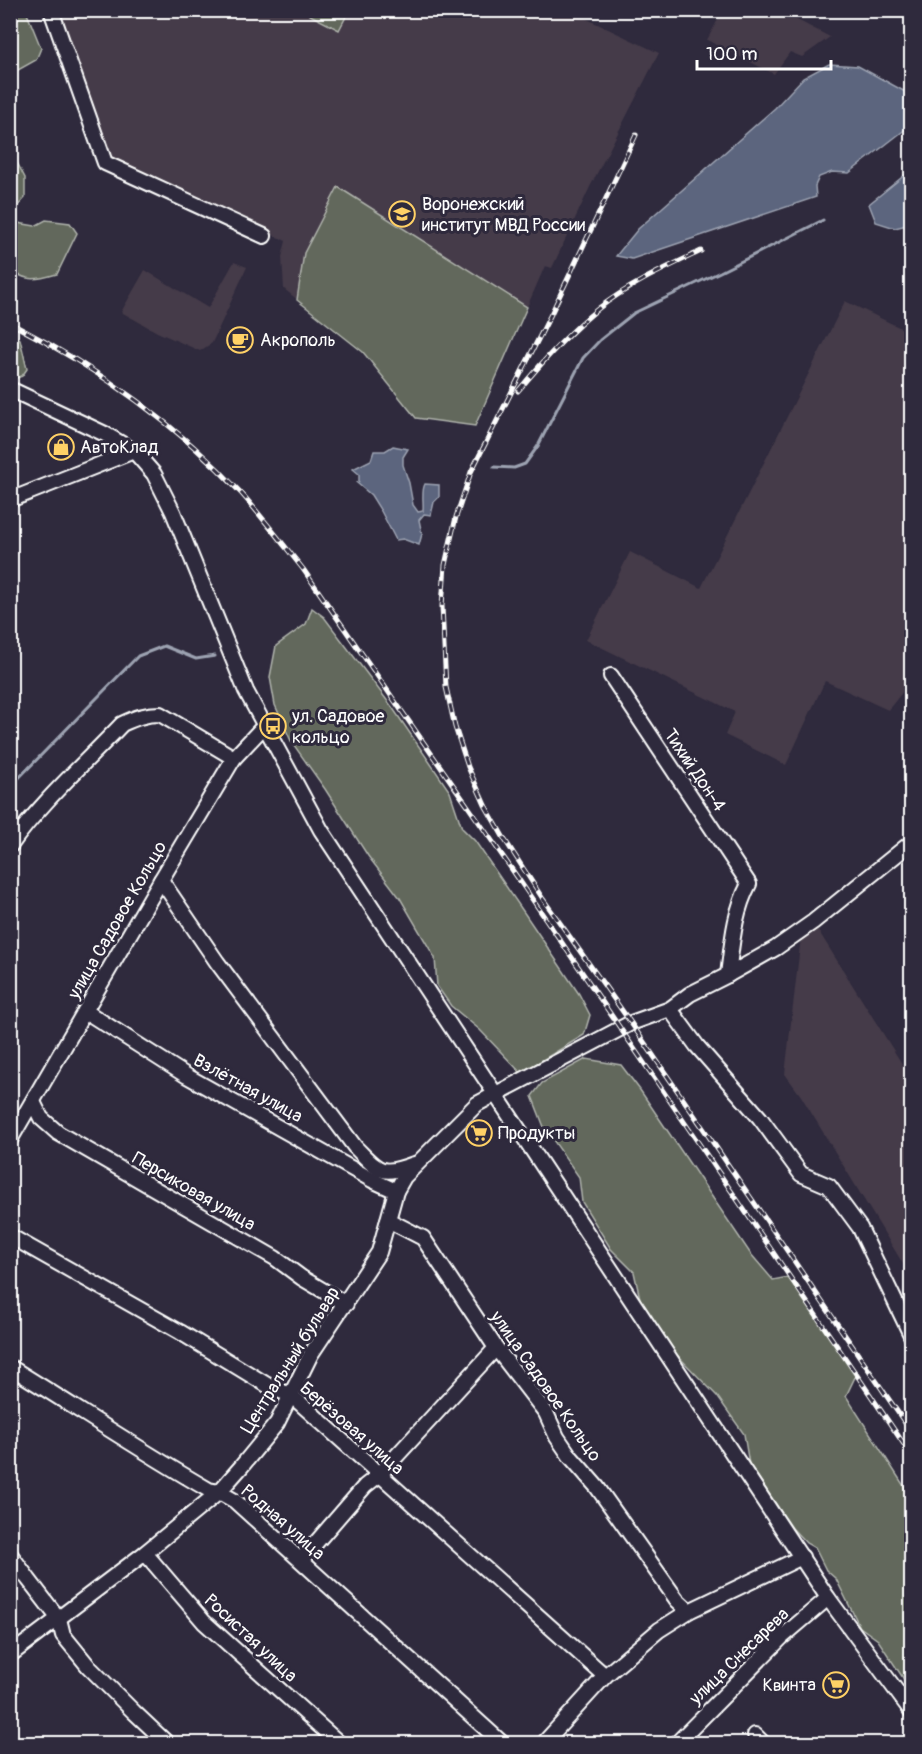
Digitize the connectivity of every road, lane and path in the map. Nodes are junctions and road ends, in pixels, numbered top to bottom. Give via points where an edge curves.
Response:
1 (51, 10) edge
2 (264, 236) dead end
3 (10, 389) edge
4 (134, 451) junction
5 (10, 500) edge
6 (611, 676) dead end
7 (265, 725) junction
8 (234, 758) junction
9 (912, 842) edge
10 (10, 846) edge
11 (161, 880) junction
12 (728, 975) junction
13 (670, 1009) junction
14 (85, 1011) junction
15 (496, 1094) junction
16 (33, 1102) junction
17 (10, 1140) edge
18 (416, 1163) junction
19 (396, 1191) junction
20 (388, 1220) junction
21 (10, 1236) edge
22 (346, 1304) junction
23 (912, 1337) edge
24 (496, 1348) junction
25 (10, 1367) edge
26 (291, 1395) junction
27 (379, 1475) junction
28 (219, 1492) junction
29 (145, 1553) junction
30 (10, 1554) edge
31 (802, 1557) junction
32 (301, 1560) junction
33 (828, 1598) junction
34 (689, 1611) junction
35 (59, 1619) junction
36 (10, 1654) edge
37 (605, 1676) junction
38 (912, 1712) edge
39 (168, 1743) edge
40 (340, 1743) edge
41 (503, 1743) edge
42 (543, 1743) edge
43 (676, 1743) edge

1 - 2 street via 105,163
3 - 4 street
4 - 5 street
4 - 7 street via 154,474 168,503 246,691
6 - 12 street, Тихий Дон-4 via 749,884 732,936
7 - 8 street, улица Садовое Кольцо
7 - 15 street via 321,830
8 - 10 street via 160,714 135,718 122,724
8 - 11 street, улица Садовое Кольцо
9 - 12 street, Центральный бульвар via 813,922
11 - 14 street, улица Садовое Кольцо
11 - 18 street via 355,1147 385,1172
12 - 13 street, Центральный бульвар via 690,993
13 - 15 street, Центральный бульвар via 631,1023
13 - 23 street via 801,1174 829,1186 860,1228
14 - 16 street, улица Садовое Кольцо
14 - 19 street, Взлётная улица via 187,1076
15 - 18 street, Центральный бульвар via 477,1104
15 - 31 street
16 - 17 street, улица Садовое Кольцо
16 - 22 street, Персиковая улица via 41,1118 58,1133 275,1258
18 - 19 street, Центральный бульвар
19 - 20 street, Центральный бульвар
20 - 22 street, Центральный бульвар via 379,1252
20 - 24 street, улица Садовое Кольцо via 423,1238
21 - 26 street, Берёзовая улица via 272,1388
22 - 26 street, Центральный бульвар via 311,1354
24 - 27 street
24 - 34 street, улица Садовое Кольцо via 546,1413 556,1437
25 - 28 street, Родная улица via 142,1452 208,1490
26 - 27 street, Берёзовая улица
26 - 28 street, Центральный бульвар via 277,1423
27 - 32 street
27 - 37 street, Берёзовая улица
28 - 29 street, Центральный бульвар
28 - 32 street, Родная улица via 235,1501
29 - 35 street, Центральный бульвар
29 - 40 street, Росистая улица via 204,1622
30 - 35 street
31 - 33 street
31 - 34 street
32 - 41 street, Родная улица
33 - 38 street
33 - 43 street, улица Снесарева via 781,1638
34 - 37 street via 659,1630
35 - 36 street, Центральный бульвар
35 - 39 street via 63,1635 89,1667
37 - 42 street

